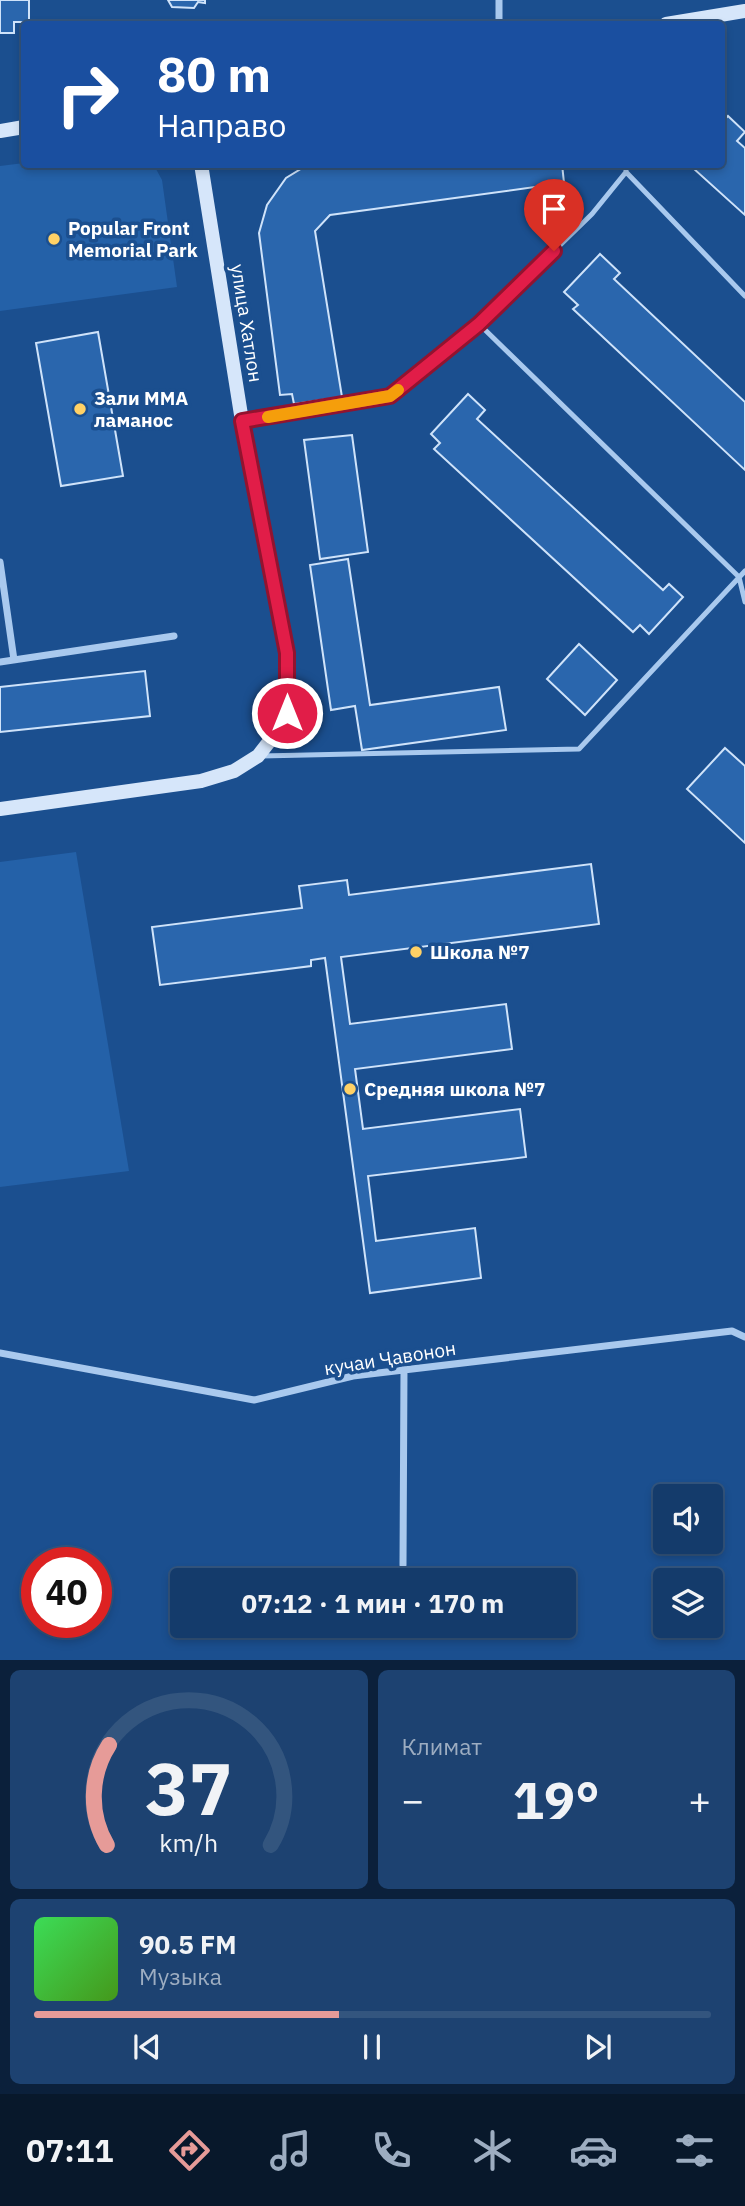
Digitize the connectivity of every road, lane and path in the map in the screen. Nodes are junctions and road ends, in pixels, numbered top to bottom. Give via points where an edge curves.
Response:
1 (499, 0) edge
2 (745, 11) edge
3 (499, 21) edge
4 (684, 21) edge
5 (21, 128) edge
6 (0, 131) edge
7 (202, 168) edge
8 (626, 168) edge
9 (745, 296) edge
10 (479, 324) junction
11 (242, 421) junction
12 (0, 562) edge
13 (745, 571) edge
14 (739, 577) junction
15 (745, 602) edge
16 (174, 636) dead end
17 (13, 660) junction
18 (0, 662) edge
19 (258, 756) junction
20 (0, 809) edge
21 (745, 1337) edge
22 (0, 1353) edge
23 (404, 1369) junction
24 (403, 1565) dead end

1 - 3 street
2 - 4 street
5 - 6 street
7 - 11 street, улица Хатлон
8 - 9 lane
8 - 10 lane via 592,214
10 - 11 lane via 390,396
10 - 14 lane
11 - 19 street, улица Хатлон via 287,653 287,713
12 - 17 street
13 - 14 lane
14 - 15 lane
14 - 19 lane via 579,750
16 - 17 street
17 - 18 street
19 - 20 street, улица Хатлон via 234,771 201,781
21 - 23 street, кучаи Ҷавонон via 732,1331
22 - 23 street, кучаи Ҷавонон via 254,1400
23 - 24 street

